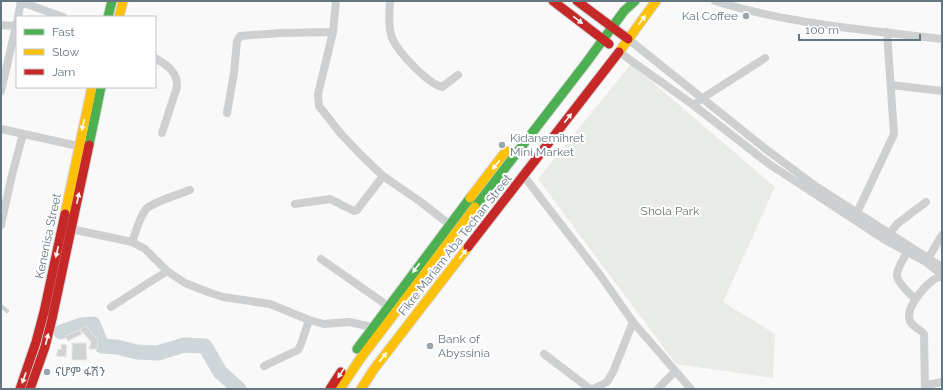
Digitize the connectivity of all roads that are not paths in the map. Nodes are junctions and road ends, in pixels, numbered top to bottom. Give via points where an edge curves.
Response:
1 (112, 1) edge
2 (123, 1) edge
3 (336, 1) edge
4 (390, 1) edge
5 (553, 1) edge
6 (577, 1) edge
7 (628, 1) edge
8 (635, 1) edge
9 (656, 1) edge
10 (715, 1) edge
11 (21, 2) edge
12 (624, 11) junction
13 (18, 16) edge
14 (60, 16) edge
15 (108, 16) edge
16 (119, 16) edge
17 (1, 24) edge
18 (16, 24) edge
19 (613, 27) junction
20 (16, 28) edge
21 (333, 32) junction
22 (887, 32) junction
23 (603, 39) junction
24 (628, 39) junction
25 (942, 39) edge
26 (618, 52) junction
27 (765, 58) dead end
28 (156, 59) edge
29 (577, 74) junction
30 (458, 75) dead end
31 (890, 85) junction
32 (92, 88) edge
33 (101, 88) edge
34 (1, 91) edge
35 (942, 91) edge
36 (701, 98) junction
37 (692, 104) junction
38 (227, 113) dead end
39 (1, 129) edge
40 (162, 133) dead end
41 (23, 134) junction
42 (78, 146) junction
43 (523, 175) junction
44 (383, 176) junction
45 (190, 190) dead end
46 (926, 202) dead end
47 (294, 204) dead end
48 (856, 216) junction
49 (449, 224) junction
50 (1, 225) edge
51 (72, 229) junction
52 (942, 235) edge
53 (888, 236) junction
54 (132, 242) junction
55 (907, 252) junction
56 (321, 259) dead end
57 (928, 260) junction
58 (942, 267) edge
59 (167, 271) junction
60 (942, 275) edge
61 (915, 299) junction
62 (1, 306) edge
63 (388, 306) junction
64 (111, 307) dead end
65 (7, 311) dead end
66 (309, 320) junction
67 (633, 322) junction
68 (372, 327) junction
69 (544, 354) dead end
70 (360, 359) junction
71 (264, 366) dead end
72 (374, 369) junction
73 (675, 371) junction
74 (942, 382) edge
75 (925, 387) edge
76 (20, 389) edge
77 (30, 389) edge
78 (330, 389) edge
79 (340, 389) edge
80 (361, 389) edge
81 (590, 389) edge
82 (593, 389) edge
83 (658, 389) edge
84 (691, 389) edge

1 - 15 main road
2 - 16 main road
3 - 21 street
4 - 30 street via 392,36 403,55 437,86 442,87
5 -> 23 main road
6 - 19 main road
7 - 12 main road
8 - 12 main road, Fikre Mariam Aba Techan Street
24 -> 9 main road, Fikre Mariam Aba Techan Street
10 - 22 street via 743,10 800,21
11 - 13 street
11 - 14 street
12 - 19 main road, Fikre Mariam Aba Techan Street
17 - 18 street
19 - 23 main road, Fikre Mariam Aba Techan Street
19 - 24 main road
20 - 34 street
21 - 38 street via 240,36 237,41
21 - 44 street via 318,94 319,106 341,134
22 - 25 street
22 - 31 street
23 - 26 main road
23 - 29 main road, Fikre Mariam Aba Techan Street
24 - 26 main road, Fikre Mariam Aba Techan Street
24 - 36 street
26 - 37 street
43 -> 26 main road, Fikre Mariam Aba Techan Street
27 - 36 street
28 - 40 street via 175,73 178,80
29 -> 49 main road via 562,81
29 - 70 main road, Fikre Mariam Aba Techan Street
31 - 35 street
31 - 48 street via 894,134
32 -> 42 main road, Kenenisa Street
51 -> 33 main road, Kenenisa Street
36 - 37 street
36 - 48 street
37 - 48 street via 769,164
39 - 41 street
41 - 42 street
41 - 50 street
42 -> 76 main road, Kenenisa Street via 44,312
43 - 67 street
72 -> 43 main road, Fikre Mariam Aba Techan Street
44 - 47 street via 354,211 330,199
44 - 49 street
45 - 54 street via 152,205 146,210
46 - 53 street via 897,224
48 - 53 street
49 -> 63 main road
51 - 54 street
77 -> 51 main road, Kenenisa Street via 45,347
52 - 57 street
53 - 55 street
53 - 57 street
54 - 59 street via 145,249
55 - 57 street
55 - 61 street via 897,276
56 - 63 street
57 - 58 street
57 - 60 street
59 - 64 street
59 - 66 street via 185,283 208,292 223,297 270,304
60 - 61 street
61 - 75 street via 910,309 910,320 924,334
62 - 65 lane
63 - 68 main road
66 - 68 street via 324,324 349,322
66 - 71 street via 298,350
67 - 73 street
67 - 82 street via 613,372 607,382
68 -> 78 main road
69 - 81 street
70 - 72 main road
70 - 79 main road, Fikre Mariam Aba Techan Street
72 - 80 main road, Fikre Mariam Aba Techan Street
73 - 83 street
73 - 84 street
74 - 75 street

